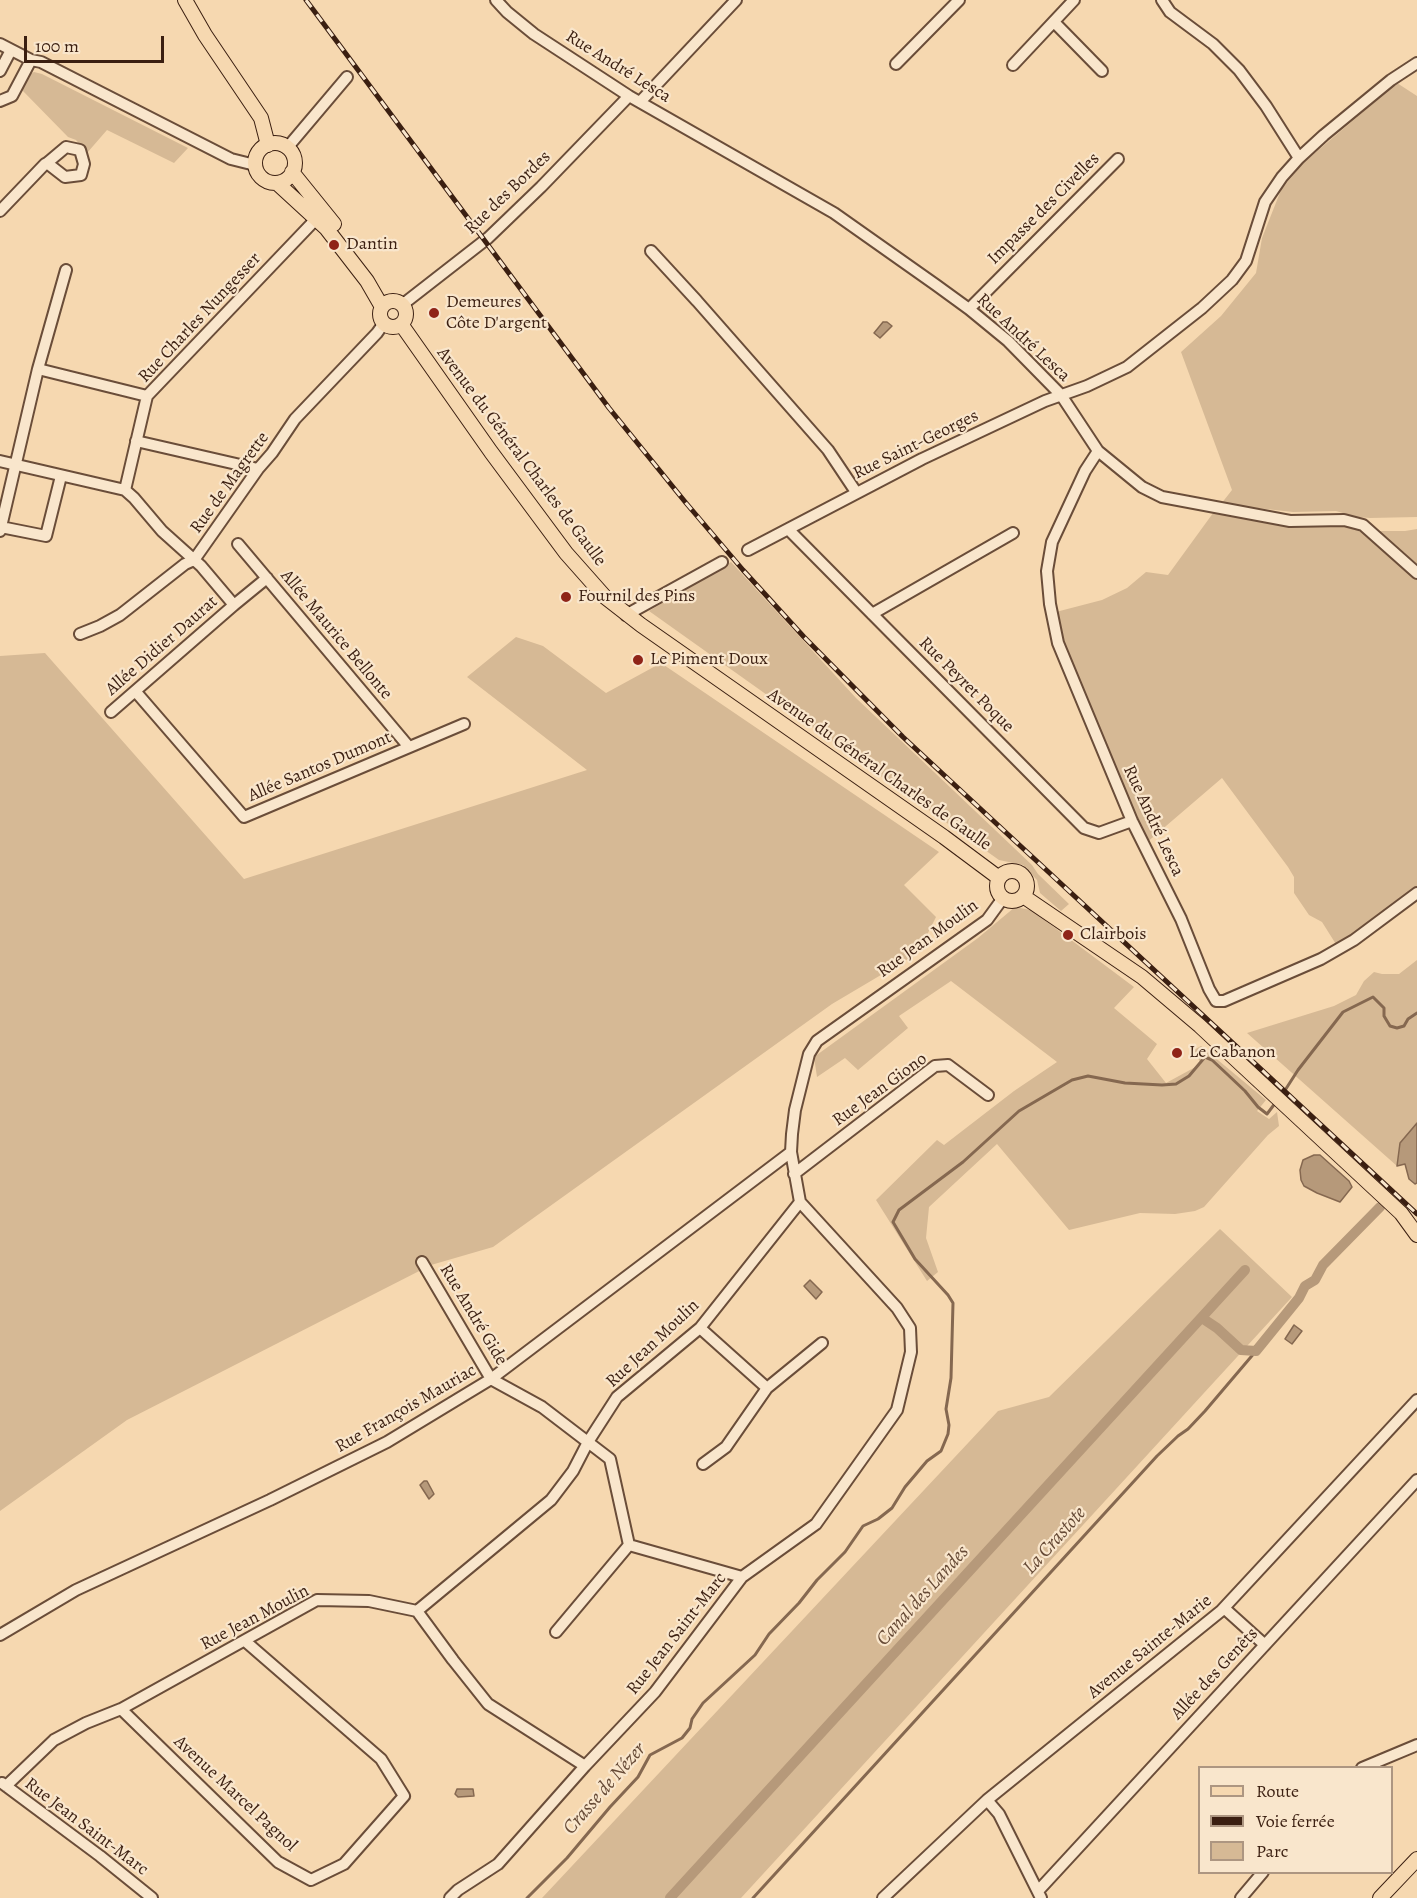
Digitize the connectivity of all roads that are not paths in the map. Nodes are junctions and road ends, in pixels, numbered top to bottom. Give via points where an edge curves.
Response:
1 (184, 0) edge
2 (496, 0) edge
3 (736, 0) edge
4 (958, 0) edge
5 (1074, 0) edge
6 (1162, 0) edge
7 (1054, 22) junction
8 (0, 44) edge
9 (11, 50) junction
10 (31, 60) junction
11 (1417, 63) edge
12 (896, 64) dead end
13 (1013, 65) dead end
14 (0, 71) edge
15 (1102, 71) dead end
16 (347, 77) dead end
17 (629, 96) junction
18 (0, 101) edge
19 (640, 102) junction
20 (268, 145) junction
21 (286, 148) junction
22 (1299, 158) junction
23 (1118, 159) dead end
24 (47, 163) dead end
25 (255, 165) junction
26 (292, 172) junction
27 (277, 183) junction
28 (0, 211) edge
29 (317, 218) junction
30 (651, 251) dead end
31 (66, 270) dead end
32 (391, 304) junction
33 (969, 309) junction
34 (384, 323) junction
35 (401, 324) junction
36 (38, 369) junction
37 (1061, 395) junction
38 (147, 396) junction
39 (136, 441) junction
40 (1098, 451) junction
41 (0, 461) edge
42 (16, 465) junction
43 (258, 469) junction
44 (61, 476) junction
45 (125, 490) junction
46 (856, 492) junction
47 (0, 529) edge
48 (788, 529) junction
49 (1013, 533) dead end
50 (238, 544) dead end
51 (748, 550) dead end
52 (194, 560) junction
53 (722, 562) dead end
54 (1417, 573) edge
55 (267, 578) junction
56 (234, 605) junction
57 (872, 614) junction
58 (626, 615) junction
59 (80, 634) dead end
60 (136, 692) junction
61 (111, 712) dead end
62 (464, 724) dead end
63 (409, 747) junction
64 (1132, 821) junction
65 (999, 878) junction
66 (1417, 893) edge
67 (1023, 896) junction
68 (1003, 898) junction
69 (988, 1095) dead end
70 (791, 1152) junction
71 (794, 1174) junction
72 (800, 1202) junction
73 (1417, 1235) edge
74 (422, 1262) dead end
75 (700, 1328) junction
76 (822, 1343) dead end
77 (490, 1379) junction
78 (767, 1388) junction
79 (1417, 1400) edge
80 (588, 1442) junction
81 (703, 1464) dead end
82 (1417, 1480) edge
83 (629, 1545) junction
84 (742, 1577) junction
85 (1224, 1608) junction
86 (417, 1611) junction
87 (556, 1632) dead end
88 (0, 1635) edge
89 (245, 1641) junction
90 (1265, 1645) junction
91 (121, 1709) junction
92 (1417, 1745) edge
93 (585, 1766) junction
94 (1364, 1766) edge
95 (3, 1784) edge
96 (987, 1800) junction
97 (1417, 1859) edge
98 (1261, 1874) edge
99 (1040, 1894) edge
100 (152, 1898) edge
101 (450, 1898) edge
102 (883, 1898) edge
103 (1241, 1898) edge
104 (1380, 1898) edge

1 - 20 main road via 261,118
2 - 17 street, Rue André Lesca via 534,34
3 - 19 street
4 - 12 street
5 - 7 street
6 - 22 street via 1170,12 1213,44 1239,70
7 - 13 street
7 - 15 street
8 - 9 street
9 - 10 street
9 - 14 street
10 - 18 street via 12,96
10 - 25 street via 231,159
11 - 22 street, Rue Saint-Georges via 1391,80
16 - 21 street
17 - 19 street, Rue André Lesca
17 - 32 street, Rue des Bordes via 488,238
19 - 33 street, Rue André Lesca via 834,213
20 - 21 main road via 281,144
20 - 25 main road via 258,153
21 - 26 main road via 293,156
22 - 37 street, Rue Saint-Georges via 1265,202 1246,261 1225,287 1127,367
23 - 33 street, Impasse des Civelles
24 - 28 street
25 - 27 main road via 260,176
26 - 27 main road
26 - 32 main road via 341,232
27 - 29 main road
29 - 32 main road
29 - 38 street, Rue Charles Nungesser
30 - 46 street via 828,450
31 - 36 street
32 - 34 main road via 381,317
32 - 35 main road via 405,317
33 - 37 street, Rue André Lesca via 1025,357
34 - 35 main road
34 - 43 street, Rue de Magrette via 304,409
35 - 58 main road, Avenue du Général Charles de Gaulle via 566,553
36 - 38 street
36 - 42 street
37 - 40 street, Rue André Lesca
37 - 46 street, Rue Saint-Georges
38 - 39 street, Rue Charles Nungesser
39 - 43 street
39 - 45 street, Rue Charles Nungesser
40 - 54 street via 1142,487 1162,497 1290,521 1344,520 1363,525
40 - 64 street, Rue André Lesca via 1052,542 1047,572 1058,643
41 - 42 street
42 - 44 street
42 - 47 street
43 - 52 street, Rue de Magrette
44 - 45 street
44 - 47 street via 46,536
45 - 52 street
46 - 48 street, Rue Saint-Georges
48 - 51 street, Rue Saint-Georges
48 - 57 street, Rue Peyret Poque
49 - 57 street
50 - 55 street, Allée Maurice Bellonte
52 - 56 street
52 - 59 street, Rue de Magrette via 120,615
53 - 58 street
55 - 56 street, Allée Didier Daurat
55 - 63 street, Allée Maurice Bellonte
56 - 60 street, Allée Didier Daurat
57 - 64 street, Rue Peyret Poque via 1084,828 1099,833
58 - 65 main road, Avenue du Général Charles de Gaulle
60 - 61 street, Allée Didier Daurat
60 - 63 street, Allée Santos Dumont via 244,817
62 - 63 street, Allée Santos Dumont
64 - 66 street, Rue André Lesca via 1219,1002 1321,959 1354,940
65 - 67 main road via 1012,871 1021,874 1026,882
65 - 68 main road via 997,887
67 - 68 main road via 1014,901
67 - 73 main road via 1142,977 1200,1026 1401,1212
68 - 70 street, Rue Jean Moulin via 987,920 817,1041 809,1054 795,1110
69 - 71 street, Rue Jean Giono via 948,1065 935,1066
70 - 71 street, Rue Jean Moulin
70 - 77 street, Rue François Mauriac
71 - 72 street, Rue Jean Moulin
72 - 75 street, Rue Jean Moulin
72 - 84 street, Rue Jean Saint-Marc via 897,1308 910,1328 911,1352 897,1410 816,1524
74 - 77 street, Rue André Gide
75 - 78 street
75 - 80 street, Rue Jean Moulin via 617,1398
76 - 78 street
77 - 80 street, Rue André Gide via 542,1407
77 - 88 street, Rue François Mauriac via 387,1442 76,1590
78 - 81 street via 726,1447
79 - 85 street, Avenue Sainte-Marie
80 - 83 street, Rue André Gide via 610,1459
80 - 86 street, Rue Jean Moulin via 551,1500
82 - 90 street, Allée des Genêts
83 - 84 street
83 - 87 street
84 - 93 street, Rue Jean Saint-Marc via 655,1692
85 - 90 street
85 - 96 street, Avenue Sainte-Marie
86 - 89 street, Rue Jean Moulin via 369,1601 317,1600
86 - 93 street via 488,1704
89 - 91 street, Rue Jean Moulin
89 - 91 street, Avenue Marcel Pagnol via 381,1759 404,1796 344,1864 310,1880 278,1862
90 - 99 street, Allée des Genêts
91 - 95 street, Rue Jean Moulin via 54,1740
92 - 94 street
93 - 101 street, Rue Jean Saint-Marc via 498,1864
95 - 100 street, Rue Jean Saint-Marc
96 - 99 street via 999,1814
96 - 102 street, Avenue Sainte-Marie
97 - 104 main road
98 - 103 street

